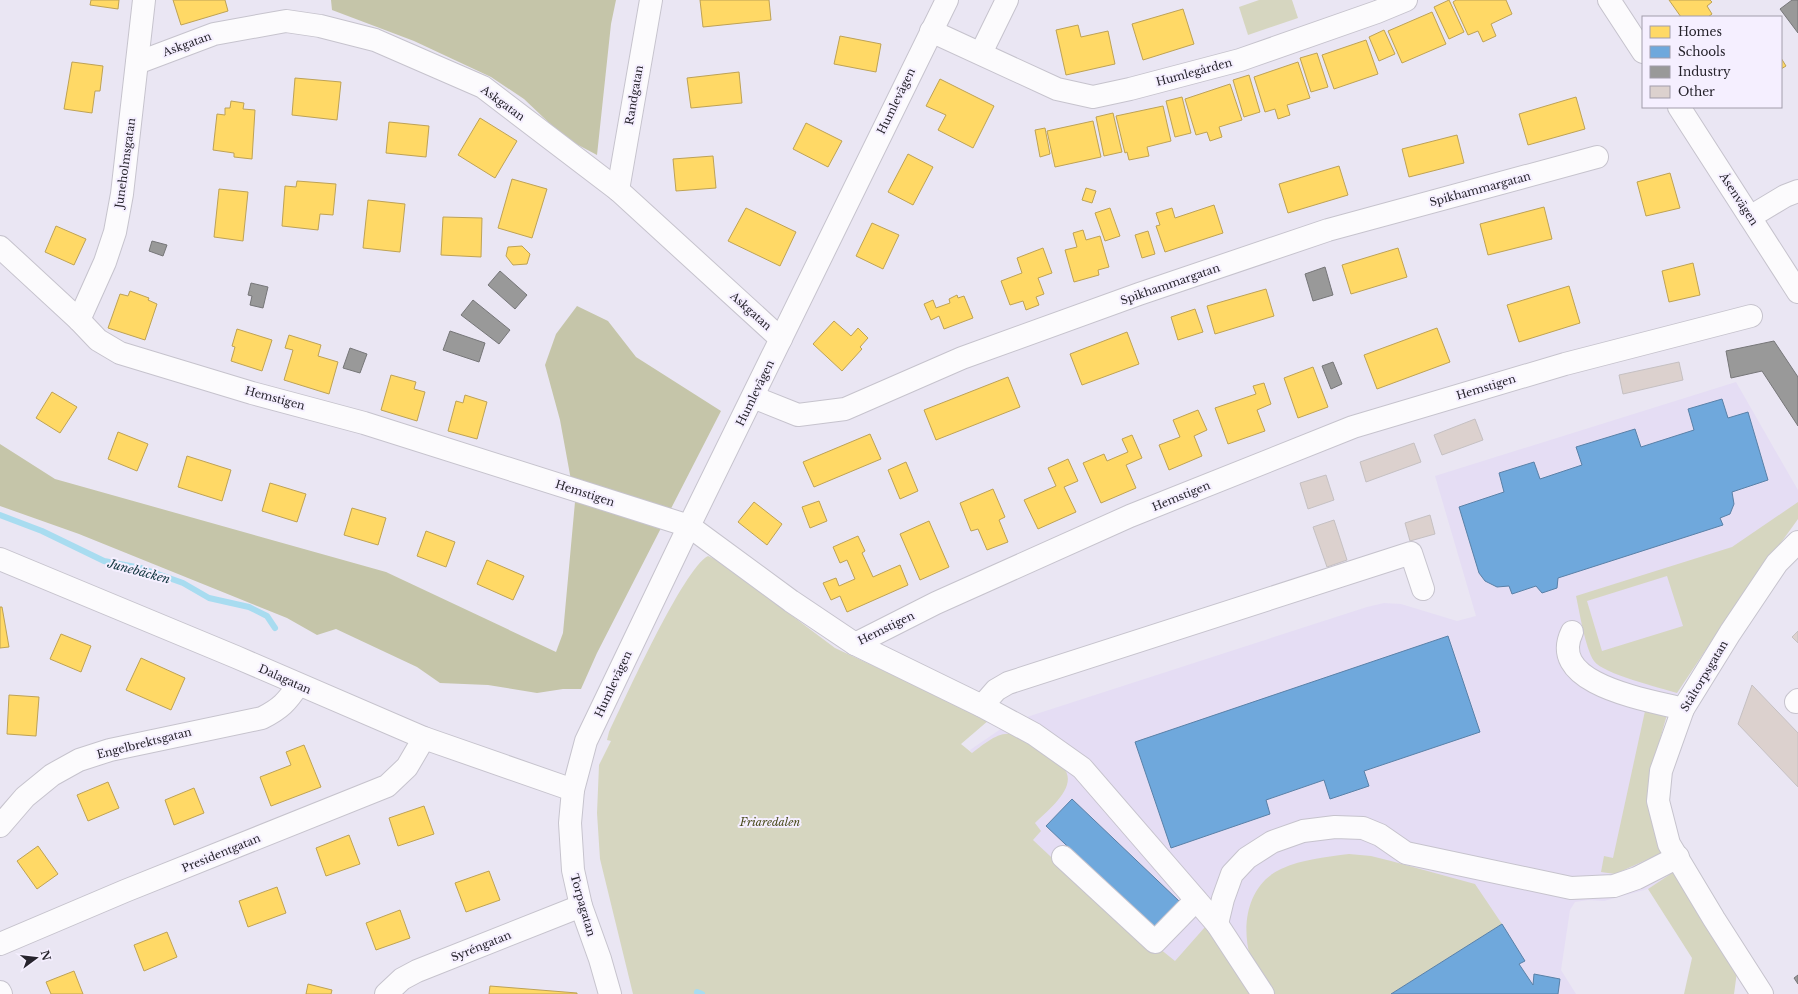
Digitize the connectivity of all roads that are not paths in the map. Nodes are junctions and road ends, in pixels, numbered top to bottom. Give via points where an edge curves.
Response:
1 (144, 0) edge
2 (651, 0) edge
3 (947, 0) edge
4 (1007, 0) edge
5 (1406, 0) edge
6 (1609, 0) edge
7 (930, 31) junction
8 (1642, 50) edge
9 (981, 53) junction
10 (137, 63) junction
11 (1680, 108) edge
12 (1597, 157) dead end
13 (618, 190) junction
14 (1798, 191) edge
15 (1750, 217) junction
16 (0, 247) edge
17 (1798, 292) edge
18 (1751, 316) dead end
19 (79, 320) junction
20 (781, 339) junction
21 (753, 397) junction
22 (689, 526) junction
23 (1798, 542) edge
24 (0, 559) edge
25 (1423, 589) dead end
26 (1572, 632) dead end
27 (855, 644) junction
28 (298, 685) junction
29 (982, 706) junction
30 (1683, 708) junction
31 (424, 738) junction
32 (573, 790) junction
33 (0, 826) edge
34 (1063, 857) dead end
35 (1678, 857) junction
36 (1196, 900) junction
37 (581, 906) junction
38 (1217, 924) junction
39 (0, 944) edge
40 (386, 994) edge
41 (610, 994) edge
42 (1263, 994) edge
43 (1762, 994) edge

1 - 10 street, Juneholmsgatan
2 - 13 street, Randgatan
3 - 7 street, Humlevägen
4 - 9 street
5 - 9 street, Humlegården via 1240,60 1130,89 1093,96 1057,89
6 - 8 street
7 - 9 street, Humlegården
7 - 20 street, Humlevägen
10 - 13 street, Askgatan via 214,34 286,22 327,27 375,40 483,87
10 - 19 street, Juneholmsgatan via 122,194 115,232 105,262
11 - 15 street, Åsenvägen
12 - 21 street, Spikhammargatan via 1314,235 1139,294 962,358 845,410 798,415
13 - 20 street, Askgatan
14 - 15 street
15 - 17 street, Åsenvägen
16 - 19 street, Hemstigen
18 - 27 street, Hemstigen via 1565,364 1353,427 1130,516 936,603
19 - 22 street, Hemstigen via 98,340 120,353 252,393 364,423
20 - 21 street, Humlevägen
21 - 22 street, Humlevägen
22 - 27 street, Hemstigen via 791,601
22 - 32 street, Humlevägen via 586,742
23 - 30 street, Ståltorpsgatan via 1777,563
24 - 28 street, Dalagatan
25 - 29 street via 1411,553 1008,682 996,690
26 - 30 street via 1567,642 1569,656 1583,676 1615,691
27 - 29 street
28 - 31 street, Dalagatan
28 - 33 street, Engelbrektsgatan via 279,709 262,718 117,748 79,760 52,775 30,793
29 - 36 street via 1034,734 1082,768
30 - 35 street, Ståltorpsgatan via 1660,771 1658,801 1669,844
31 - 32 street, Dalagatan
31 - 39 street, Presidentgatan via 407,767 387,786
32 - 37 street, Torpagatan via 571,850
34 - 36 street via 1154,942
35 - 38 street via 1638,878 1614,886 1571,888 1406,853 1363,828 1335,827 1304,831 1272,842 1247,858 1232,874
35 - 43 street, Ståltorpsgatan
36 - 38 street
37 - 40 street, Syréngatan via 417,972 402,979
37 - 41 street, Torpagatan
38 - 42 street

